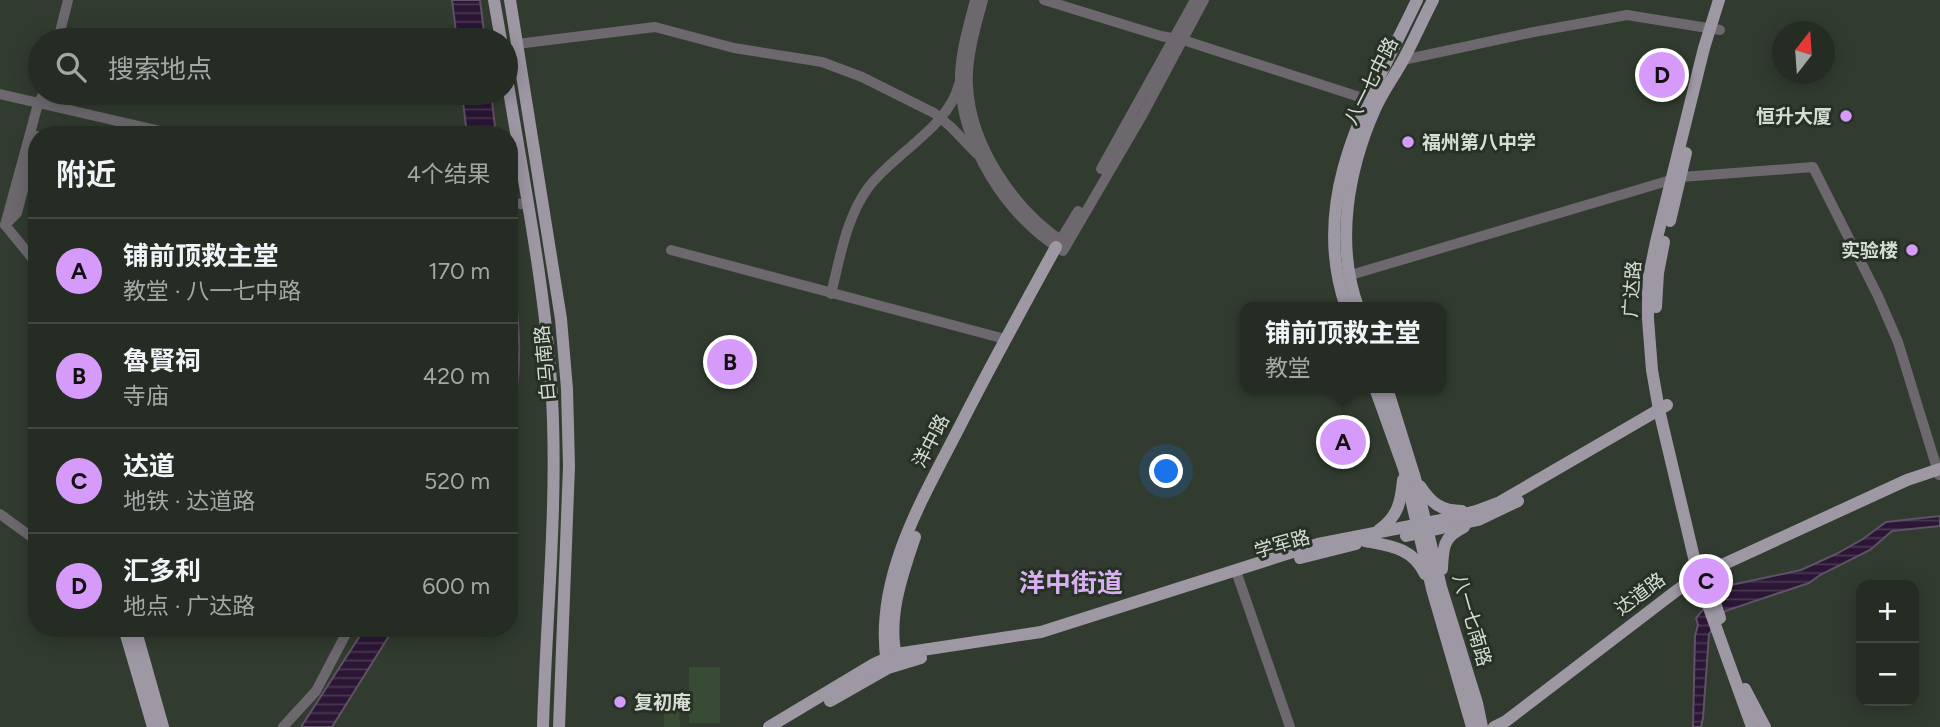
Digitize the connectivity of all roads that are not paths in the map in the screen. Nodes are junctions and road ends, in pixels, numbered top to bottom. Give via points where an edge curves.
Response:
1 (68, 0) edge
2 (494, 0) edge
3 (510, 0) edge
4 (975, 0) edge
5 (983, 0) edge
6 (1044, 0) edge
7 (1195, 0) edge
8 (1205, 0) edge
9 (1417, 0) edge
10 (1433, 0) edge
11 (1719, 0) edge
12 (1727, 0) edge
13 (61, 28) edge
14 (499, 28) edge
15 (514, 28) edge
16 (1716, 29) junction
17 (1179, 41) junction
18 (518, 44) edge
19 (518, 50) edge
20 (1403, 60) junction
21 (960, 78) junction
22 (0, 94) edge
23 (28, 102) edge
24 (1371, 104) junction
25 (41, 105) junction
26 (511, 105) edge
27 (940, 117) junction
28 (34, 126) edge
29 (38, 126) edge
30 (137, 126) edge
31 (515, 126) edge
32 (28, 147) edge
33 (518, 148) edge
34 (982, 161) junction
35 (28, 170) edge
36 (1676, 178) junction
37 (518, 203) edge
38 (527, 205) junction
39 (3, 227) edge
40 (1062, 246) junction
41 (671, 250) dead end
42 (28, 252) edge
43 (1344, 277) junction
44 (831, 294) junction
45 (1346, 302) edge
46 (1356, 302) edge
47 (1005, 339) junction
48 (1377, 393) edge
49 (1389, 393) edge
50 (1664, 412) junction
51 (1404, 469) junction
52 (1939, 472) edge
53 (1415, 478) junction
54 (1477, 516) junction
55 (1, 518) edge
56 (1423, 529) junction
57 (1376, 532) junction
58 (28, 535) edge
59 (1365, 541) junction
60 (1238, 577) junction
61 (1703, 577) junction
62 (1437, 588) junction
63 (127, 637) edge
64 (138, 637) edge
65 (344, 637) edge
66 (892, 661) junction
67 (1741, 690) junction
68 (153, 727) edge
69 (163, 727) edge
70 (283, 727) edge
71 (543, 727) edge
72 (559, 727) edge
73 (769, 727) edge
74 (785, 727) edge
75 (1290, 727) edge
76 (1472, 727) edge
77 (1482, 727) edge
78 (1494, 727) edge
79 (1506, 727) edge
80 (1745, 727) edge
81 (1752, 727) edge
82 (1759, 727) edge
83 (1765, 727) edge

1 - 13 street
2 - 14 main road
3 - 15 main road, 白马南路
4 - 21 street
5 - 40 street via 968,85 977,128 1016,197
6 - 17 street
7 - 17 street
8 - 17 street
9 - 24 main road, 八一七中路
10 - 20 main road, 八一七中路
11 - 16 main road, 广达路
12 - 16 main road, 广达路
16 - 20 street via 1627,15
16 - 36 main road, 广达路 via 1704,48
17 - 24 street
17 - 40 street
18 - 27 street via 658,27 734,48 830,65
19 - 72 main road, 白马南路 via 561,318 567,389 569,466
20 - 24 main road, 八一七中路
21 - 27 street via 956,94
21 - 34 street via 965,117
22 - 23 street
24 - 43 main road, 八一七中路 via 1349,146 1339,188 1335,238
25 - 28 street
25 - 29 street
25 - 30 street
26 - 31 main road
27 - 34 street
27 - 44 street via 861,198
32 - 39 street
33 - 38 main road
34 - 40 street via 1023,218
35 - 39 street via 17,213
36 - 43 street
36 - 50 main road, 广达路 via 1656,305
36 - 52 street via 1813,167 1898,342
37 - 38 street
38 - 71 main road via 547,331 553,427
39 - 42 street
40 - 47 main road, 洋中路
40 - 66 main road, 洋中路 via 918,529 897,601
41 - 44 street
43 - 45 main road, 八一七中路
43 - 46 main road, 八一七中路
44 - 47 street
47 - 66 main road, 洋中路 via 906,536 886,620
48 - 51 main road
49 - 53 main road
50 - 54 main road, 学军路
50 - 61 main road, 广达路
51 - 56 main road
51 - 57 main road via 1396,514
52 - 61 main road, 达道路 via 1907,480
53 - 54 main road via 1437,506
53 - 56 main road
54 - 56 main road, 学军路
54 - 62 main road via 1447,540
55 - 58 street
56 - 57 main road, 学军路
56 - 59 main road, 学军路
56 - 62 main road, 八一七南路
57 - 66 main road, 学军路 via 1318,544 1041,632
59 - 60 main road, 学军路
59 - 62 main road via 1408,552
60 - 66 main road, 学军路 via 1042,639
60 - 75 street
61 - 67 main road, 广达路
61 - 78 main road, 达道路 via 1634,622
61 - 79 main road
62 - 76 main road, 八一七南路
62 - 77 main road, 八一七南路
63 - 68 main road
64 - 69 main road
65 - 70 street via 316,691
66 - 73 main road
66 - 74 main road
67 - 80 main road
67 - 81 main road
67 - 82 main road
67 - 83 main road

